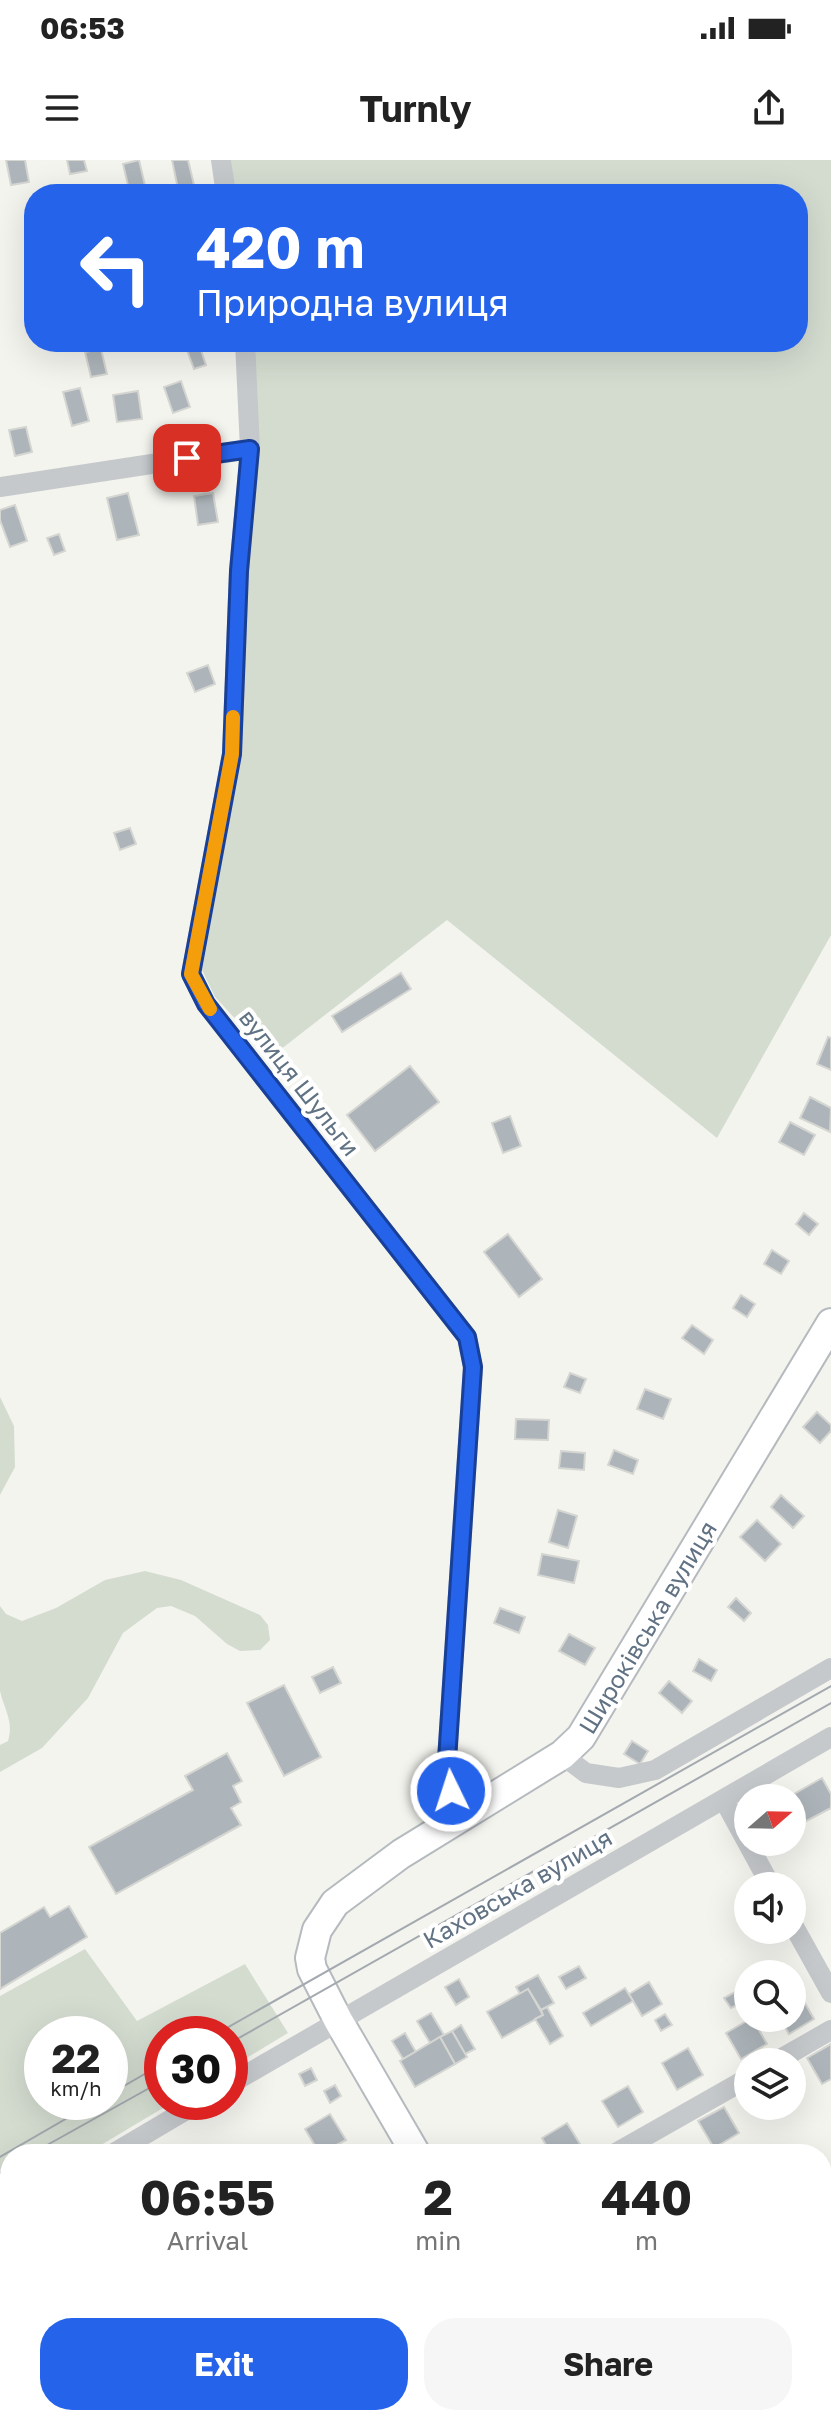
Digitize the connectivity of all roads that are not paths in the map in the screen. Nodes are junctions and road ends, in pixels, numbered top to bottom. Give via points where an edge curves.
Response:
1 (221, 160) edge
2 (225, 184) edge
3 (245, 352) edge
4 (250, 449) junction
5 (0, 487) edge
6 (831, 1323) edge
7 (831, 1668) edge
8 (831, 1737) edge
9 (562, 1755) junction
10 (724, 1800) junction
11 (454, 1822) junction
12 (763, 1872) edge
13 (804, 1944) edge
14 (831, 1993) edge
15 (338, 2020) junction
16 (831, 2030) edge
17 (800, 2048) edge
18 (248, 2073) edge
19 (734, 2086) edge
20 (170, 2120) edge
21 (129, 2144) edge
22 (410, 2144) edge
23 (632, 2144) edge

1 - 2 street
3 - 4 street, вулиця Шульги
4 - 5 street
4 - 11 street, вулиця Шульги via 232,754 191,974 206,1004 467,1337 473,1367 447,1760
6 - 9 main road, Широківська вулиця via 591,1722
7 - 9 street via 655,1770 619,1778 586,1773
8 - 10 street, Каховська вулиця
9 - 11 main road, Широківська вулиця
10 - 12 street
10 - 15 street, Каховська вулиця
11 - 15 main road, Широківська вулиця via 335,1903 317,1930 312,1969
13 - 14 street
15 - 18 street, Каховська вулиця
15 - 22 main road
16 - 17 street
19 - 23 street
20 - 21 street

